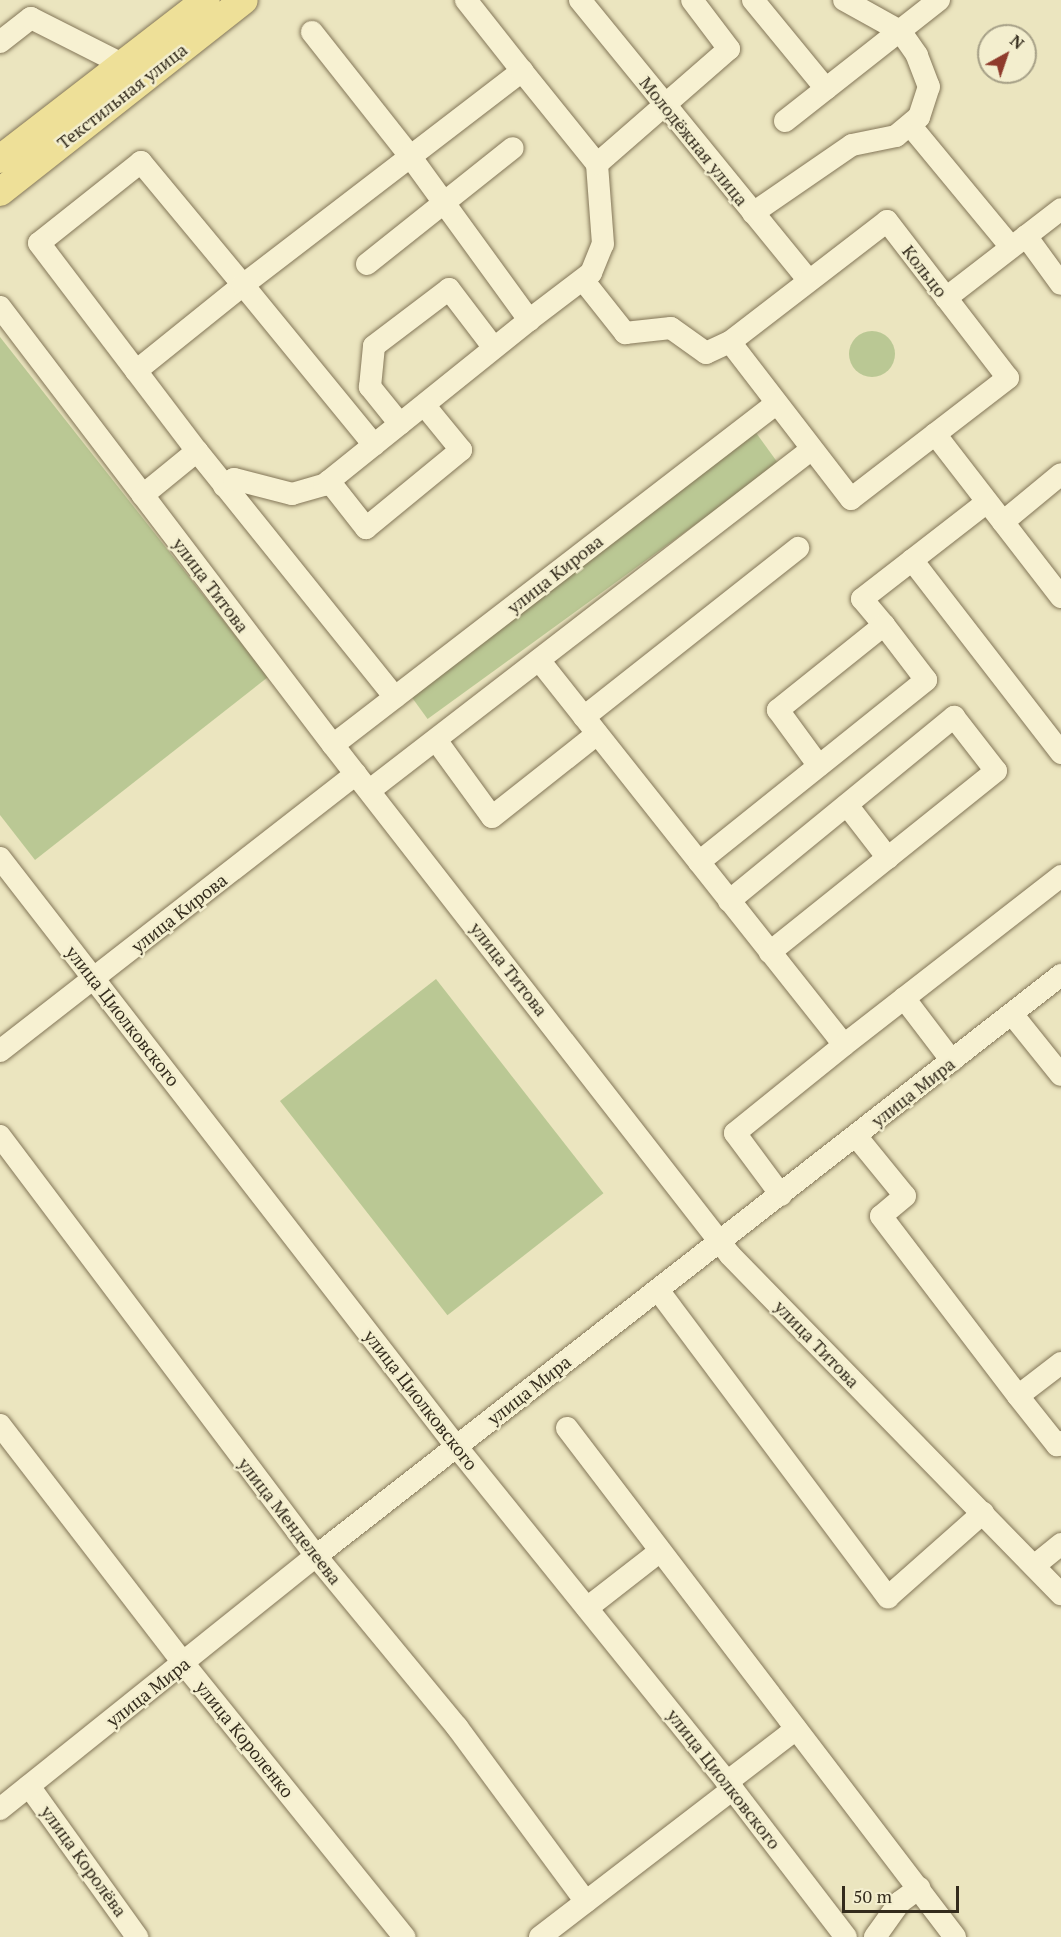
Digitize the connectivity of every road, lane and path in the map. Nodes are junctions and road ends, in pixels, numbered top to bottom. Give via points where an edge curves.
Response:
1 (206, 0) edge
2 (244, 0) edge
3 (466, 0) edge
4 (580, 0) edge
5 (692, 0) edge
6 (753, 0) edge
7 (844, 0) edge
8 (939, 0) edge
9 (900, 31) junction
10 (312, 33) dead end
11 (0, 42) edge
12 (122, 64) junction
13 (522, 71) junction
14 (826, 89) junction
15 (665, 105) junction
16 (785, 121) dead end
17 (910, 124) junction
18 (513, 148) dead end
19 (410, 156) junction
20 (0, 159) edge
21 (597, 164) junction
22 (0, 192) edge
23 (444, 201) junction
24 (1061, 209) edge
25 (753, 213) junction
26 (1019, 242) junction
27 (367, 264) dead end
28 (583, 280) junction
29 (809, 282) junction
30 (1061, 284) edge
31 (243, 285) junction
32 (946, 298) junction
33 (0, 307) edge
34 (530, 320) junction
35 (730, 342) junction
36 (494, 348) junction
37 (136, 371) junction
38 (777, 403) junction
39 (425, 406) junction
40 (400, 424) junction
41 (935, 434) junction
42 (374, 445) junction
43 (812, 449) junction
44 (197, 451) junction
45 (1061, 474) edge
46 (329, 481) junction
47 (225, 486) junction
48 (143, 495) junction
49 (987, 502) junction
50 (1003, 522) junction
51 (798, 548) dead end
52 (912, 560) junction
53 (1061, 597) edge
54 (884, 625) junction
55 (539, 660) junction
56 (395, 698) junction
57 (590, 725) junction
58 (436, 740) junction
59 (333, 745) junction
60 (1061, 753) edge
61 (819, 766) junction
62 (363, 782) junction
63 (847, 805) junction
64 (0, 858) edge
65 (888, 858) junction
66 (699, 862) junction
67 (1061, 876) edge
68 (729, 901) junction
69 (770, 952) junction
70 (1061, 975) edge
71 (95, 979) junction
72 (904, 998) junction
73 (1012, 1014) junction
74 (844, 1045) junction
75 (0, 1051) edge
76 (952, 1061) junction
77 (1061, 1075) edge
78 (0, 1136) edge
79 (856, 1136) junction
80 (782, 1195) junction
81 (721, 1242) junction
82 (658, 1290) junction
83 (1061, 1363) edge
84 (1018, 1396) junction
85 (0, 1425) edge
86 (567, 1428) dead end
87 (1061, 1442) edge
88 (456, 1446) junction
89 (982, 1513) junction
90 (1061, 1544) edge
91 (659, 1552) junction
92 (316, 1556) junction
93 (1034, 1566) junction
94 (1061, 1594) edge
95 (587, 1608) junction
96 (184, 1664) junction
97 (796, 1729) junction
98 (730, 1785) junction
99 (29, 1786) junction
100 (0, 1809) edge
101 (918, 1888) junction
102 (586, 1902) junction
103 (838, 1934) edge
104 (137, 1937) edge
105 (404, 1937) edge
106 (540, 1937) edge
107 (875, 1937) edge
108 (955, 1937) edge

1 - 12 main road, Текстильная улица
2 - 22 main road, Текстильная улица
3 - 13 street
4 - 15 street, Молодёжная улица
5 - 15 street via 729,49
6 - 14 street
7 - 9 street
8 - 9 street
9 - 14 street
9 - 17 street via 917,55 929,87 919,117
10 - 19 street
11 - 12 street via 31,18
12 - 20 main road, Текстильная улица
13 - 19 street
13 - 21 street
14 - 16 street
15 - 21 street
15 - 25 street, Молодёжная улица
17 - 25 street via 896,136 852,145
17 - 26 street
18 - 23 street
19 - 23 street
19 - 31 street
21 - 28 street via 603,244 591,273
23 - 27 street
23 - 34 street
24 - 26 street
25 - 29 street, Молодёжная улица
26 - 30 street
26 - 32 street
28 - 34 street
28 - 35 street via 626,333 671,328 706,353
29 - 32 street, Кольцо via 887,221
29 - 35 street, Кольцо
31 - 37 street
31 - 37 street via 141,162 39,243
31 - 42 street
32 - 41 street, Кольцо via 1008,378
33 - 48 street, улица Титова
34 - 36 street
35 - 38 street, Кольцо
36 - 39 street
36 - 40 street via 449,289 374,346 370,387
37 - 44 street
38 - 43 street, Кольцо
38 - 56 street, улица Кирова
39 - 40 street
39 - 46 street via 461,450 366,528
40 - 42 street
41 - 43 street, Кольцо via 851,499
41 - 49 street
42 - 46 street
43 - 55 street, улица Кирова
44 - 47 street
44 - 48 street
45 - 50 street
46 - 47 street via 292,494 234,479
47 - 56 street
48 - 59 street, улица Титова
49 - 50 street
49 - 52 street
50 - 53 street
51 - 57 street
52 - 54 street via 862,599
52 - 60 street
54 - 61 street via 778,710
54 - 61 street via 926,680
55 - 57 street
55 - 58 street, улица Кирова
56 - 59 street, улица Кирова
57 - 58 street via 492,817
57 - 66 street
58 - 62 street, улица Кирова
59 - 62 street, улица Титова
61 - 66 street
62 - 71 street, улица Кирова
62 - 81 street, улица Титова
63 - 65 street
63 - 65 street via 954,717 996,771
63 - 68 street
64 - 71 street, улица Циолковского
65 - 69 street
66 - 68 street
67 - 72 street
68 - 69 street
69 - 74 street
70 - 73 street, улица Мира
71 - 75 street, улица Кирова
71 - 88 street, улица Циолковского
72 - 74 street
72 - 76 street
73 - 76 street, улица Мира
73 - 77 street
74 - 80 street via 735,1133
76 - 79 street, улица Мира
78 - 92 street, улица Менделеева
79 - 80 street, улица Мира
79 - 84 street via 905,1196 881,1216
80 - 81 street, улица Мира
81 - 82 street, улица Мира
81 - 89 street, улица Титова
82 - 88 street, улица Мира
82 - 89 street via 888,1596
83 - 84 street
84 - 87 street via 1057,1445
85 - 96 street, улица Короленко
86 - 91 street
88 - 92 street, улица Мира
88 - 95 street, улица Циолковского
89 - 93 street, улица Титова
90 - 93 street
91 - 95 street
91 - 97 street
92 - 96 street, улица Мира
92 - 102 street, улица Менделеева via 457,1727
93 - 94 street, улица Титова
95 - 98 street, улица Циолковского
96 - 99 street, улица Мира
96 - 105 street, улица Короленко
97 - 98 street
97 - 101 street
98 - 102 street
98 - 103 street, улица Циолковского
99 - 100 street, улица Мира
99 - 104 street, улица Королёва
101 - 107 street via 900,1902
101 - 108 street
102 - 106 street

